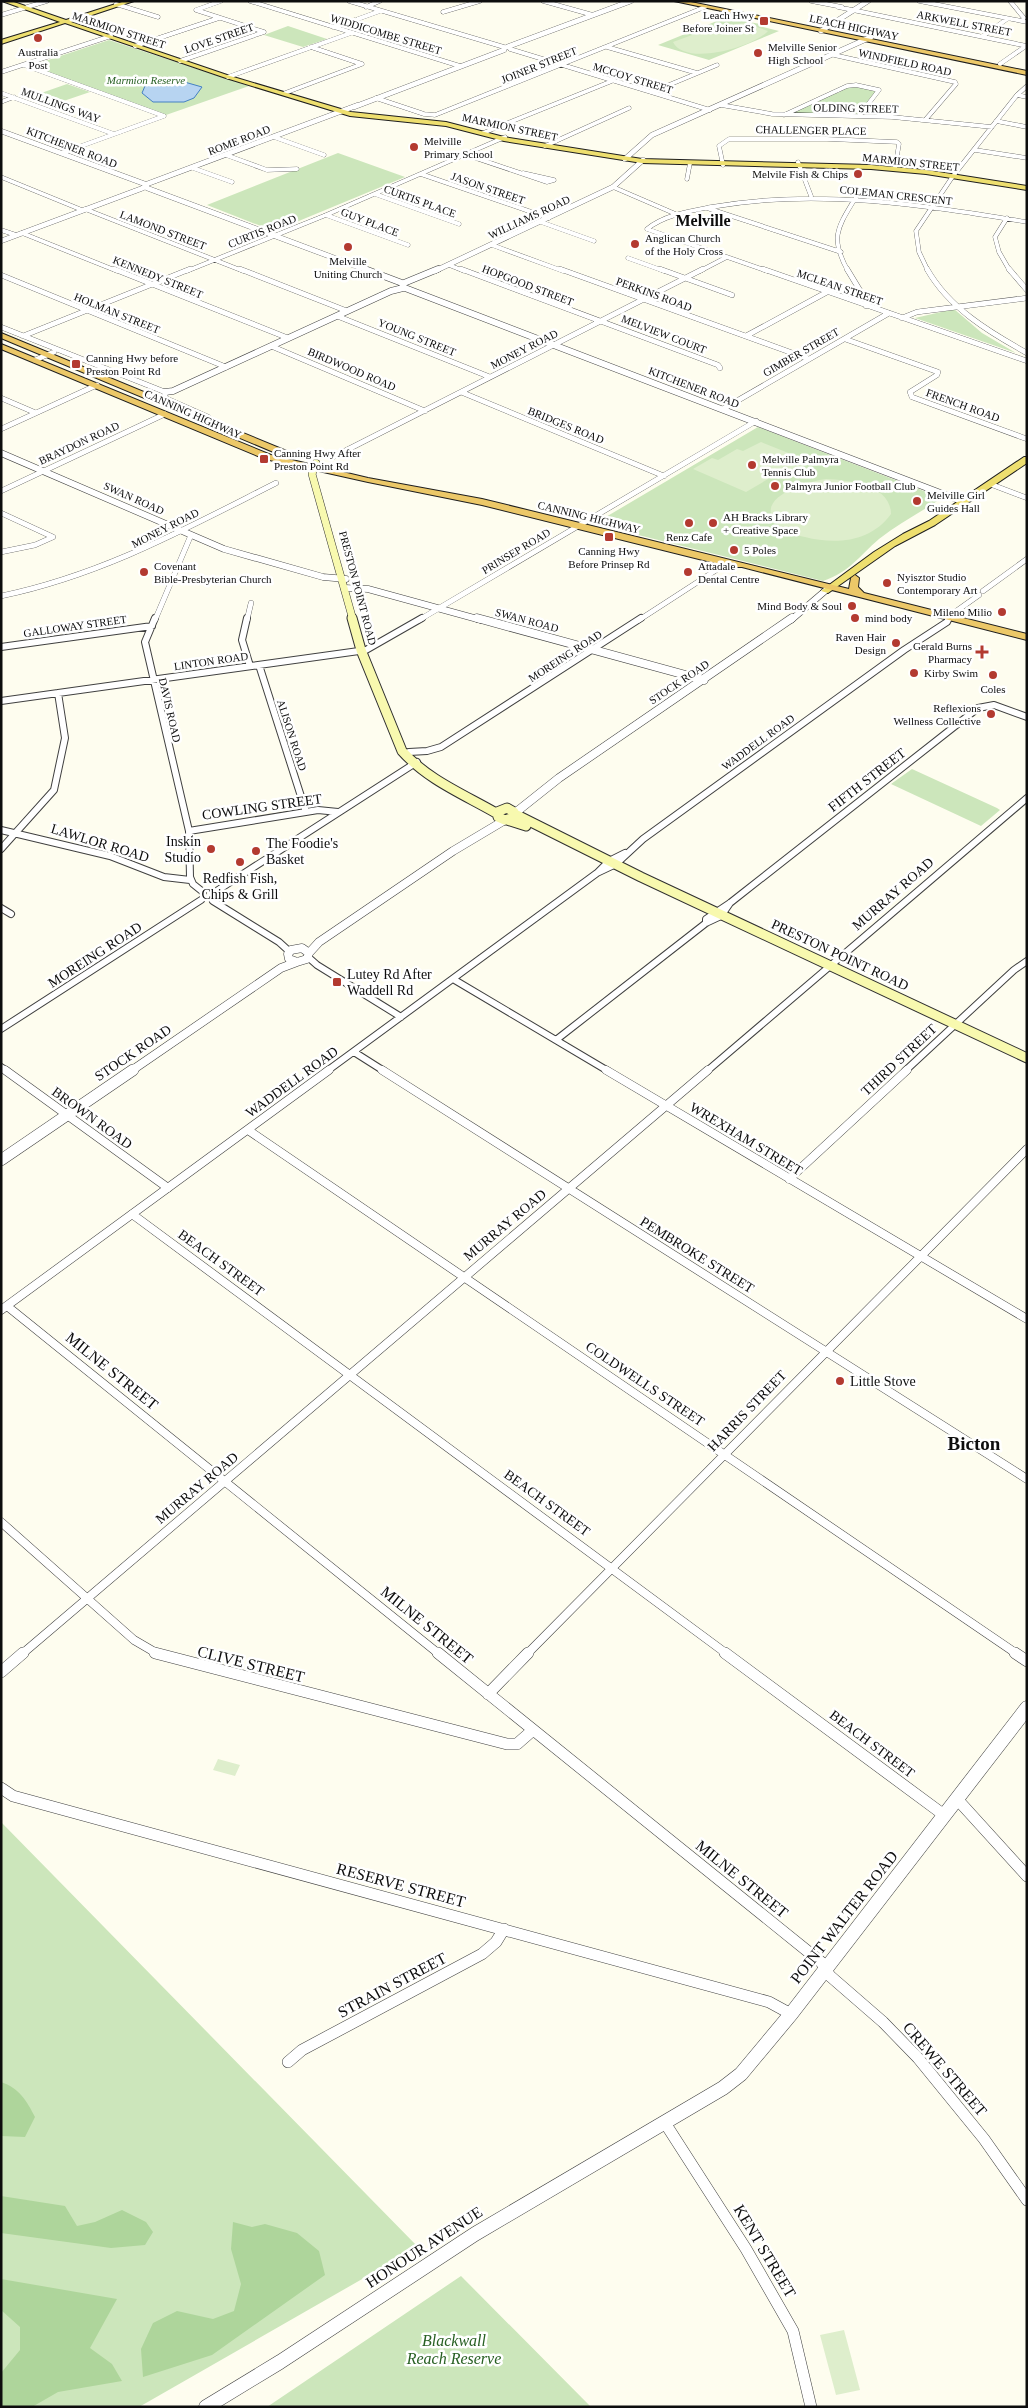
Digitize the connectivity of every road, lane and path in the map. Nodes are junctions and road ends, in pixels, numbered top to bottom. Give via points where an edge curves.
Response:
1 (5, 1) edge
2 (9, 1) edge
3 (47, 1) edge
4 (131, 1) edge
5 (221, 1) edge
6 (250, 1) edge
7 (349, 1) edge
8 (380, 1) edge
9 (480, 1) edge
10 (543, 1) edge
11 (630, 1) edge
12 (678, 1) edge
13 (695, 1) edge
14 (811, 1) edge
15 (868, 1) edge
16 (919, 1) edge
17 (1010, 1) edge
18 (120, 3) edge
19 (366, 7) junction
20 (705, 7) junction
21 (25, 8) junction
22 (854, 10) junction
23 (380, 11) junction
24 (443, 12) dead end
25 (1, 15) edge
26 (593, 15) junction
27 (158, 17) dead end
28 (219, 18) junction
29 (1007, 19) junction
30 (65, 21) junction
31 (1024, 21) edge
32 (334, 27) junction
33 (823, 29) junction
34 (352, 33) junction
35 (983, 36) junction
36 (110, 37) junction
37 (869, 39) junction
38 (1, 41) edge
39 (136, 46) junction
40 (1026, 46) edge
41 (607, 47) junction
42 (311, 48) junction
43 (505, 49) junction
44 (834, 55) junction
45 (181, 61) junction
46 (1000, 64) junction
47 (24, 65) junction
48 (561, 65) junction
49 (717, 65) dead end
50 (460, 66) junction
51 (1027, 69) edge
52 (1, 72) edge
53 (697, 73) junction
54 (1027, 73) edge
55 (229, 77) junction
56 (612, 81) junction
57 (1027, 86) edge
58 (652, 92) junction
59 (1, 93) edge
60 (286, 93) junction
61 (1017, 94) junction
62 (14, 97) junction
63 (1027, 97) edge
64 (376, 98) junction
65 (1, 102) edge
66 (721, 105) junction
67 (629, 108) dead end
68 (709, 110) junction
69 (342, 111) junction
70 (781, 116) junction
71 (859, 116) junction
72 (926, 120) junction
73 (996, 122) junction
74 (992, 127) junction
75 (1027, 127) edge
76 (1, 131) edge
77 (484, 133) junction
78 (114, 134) junction
79 (274, 137) junction
80 (504, 138) junction
81 (546, 145) junction
82 (975, 150) junction
83 (63, 154) junction
84 (467, 154) junction
85 (226, 155) junction
86 (324, 155) dead end
87 (626, 158) junction
88 (1027, 158) edge
89 (642, 161) junction
90 (690, 163) junction
91 (798, 163) junction
92 (722, 164) junction
93 (193, 168) junction
94 (895, 168) junction
95 (296, 169) dead end
96 (523, 173) junction
97 (421, 174) junction
98 (956, 176) junction
99 (1, 178) edge
100 (687, 179) dead end
101 (232, 182) dead end
102 (144, 185) junction
103 (613, 187) junction
104 (1027, 187) edge
105 (375, 194) junction
106 (811, 196) junction
107 (856, 197) junction
108 (932, 206) junction
109 (706, 208) junction
110 (84, 209) junction
111 (326, 215) junction
112 (678, 215) junction
113 (549, 218) junction
114 (1007, 218) junction
115 (541, 222) junction
116 (1027, 222) edge
117 (459, 224) dead end
118 (648, 229) joint
119 (1, 230) edge
120 (22, 233) junction
121 (16, 235) junction
122 (274, 235) junction
123 (1, 241) edge
124 (594, 241) dead end
125 (408, 245) dead end
126 (492, 245) junction
127 (841, 252) junction
128 (628, 258) dead end
129 (725, 258) junction
130 (215, 260) junction
131 (449, 265) junction
132 (1, 275) edge
133 (685, 278) junction
134 (150, 284) junction
135 (403, 285) junction
136 (1027, 290) edge
137 (827, 292) junction
138 (732, 295) dead end
139 (1027, 298) edge
140 (643, 299) junction
141 (866, 306) junction
142 (958, 306) junction
143 (86, 310) junction
144 (347, 311) junction
145 (889, 313) junction
146 (337, 316) junction
147 (902, 318) junction
148 (600, 321) junction
149 (1, 327) edge
150 (1, 335) edge
151 (23, 336) junction
152 (746, 336) junction
153 (288, 338) junction
154 (845, 339) junction
155 (555, 344) junction
156 (1, 346) edge
157 (271, 346) junction
158 (58, 351) junction
159 (1027, 353) edge
160 (48, 355) junction
161 (809, 359) junction
162 (36, 360) junction
163 (1027, 361) edge
164 (226, 367) junction
165 (720, 368) dead end
166 (490, 377) junction
167 (97, 385) junction
168 (165, 392) junction
169 (461, 392) junction
170 (1, 398) edge
171 (723, 409) junction
172 (425, 410) junction
173 (36, 413) junction
174 (165, 414) junction
175 (756, 421) junction
176 (221, 428) junction
177 (1, 429) edge
178 (1027, 439) edge
179 (277, 450) junction
180 (1, 453) edge
181 (268, 457) junction
182 (333, 457) dead end
183 (1027, 459) edge
184 (318, 466) junction
185 (43, 471) junction
186 (664, 476) junction
187 (276, 483) dead end
188 (990, 484) junction
189 (1, 490) edge
190 (1027, 498) edge
191 (964, 502) junction
192 (1, 513) edge
193 (932, 523) junction
194 (580, 526) junction
195 (181, 531) junction
196 (190, 535) junction
197 (1, 552) edge
198 (1027, 559) edge
199 (729, 564) junction
200 (855, 578) junction
201 (345, 583) junction
202 (832, 590) junction
203 (861, 594) junction
204 (1, 596) edge
205 (251, 603) dead end
206 (440, 608) junction
207 (946, 619) junction
208 (152, 626) junction
209 (1027, 637) edge
210 (1027, 642) edge
211 (1, 647) edge
212 (593, 649) junction
213 (364, 650) junction
214 (259, 665) junction
215 (250, 666) junction
216 (153, 679) junction
217 (704, 680) junction
218 (58, 693) junction
219 (1, 701) edge
220 (1027, 717) edge
221 (409, 752) junction
222 (415, 763) junction
223 (1027, 798) edge
224 (306, 812) junction
225 (338, 812) junction
226 (506, 814) junction
227 (1, 830) edge
228 (189, 831) junction
229 (17, 834) junction
230 (1, 850) edge
231 (611, 863) junction
232 (190, 880) junction
233 (203, 892) junction
234 (215, 892) junction
235 (201, 900) junction
236 (212, 901) junction
237 (1, 908) edge
238 (718, 913) junction
239 (11, 914) dead end
240 (299, 955) junction
241 (1027, 960) edge
242 (831, 966) junction
243 (453, 979) junction
244 (401, 1017) junction
245 (955, 1024) junction
246 (1, 1029) edge
247 (556, 1040) junction
248 (354, 1052) junction
249 (1027, 1058) edge
250 (1, 1067) edge
251 (667, 1106) junction
252 (66, 1115) junction
253 (248, 1130) junction
254 (1027, 1149) edge
255 (1, 1160) edge
256 (789, 1179) junction
257 (168, 1188) junction
258 (570, 1188) junction
259 (132, 1214) junction
260 (920, 1256) junction
261 (464, 1278) junction
262 (4, 1308) edge
263 (1027, 1319) edge
264 (826, 1351) junction
265 (350, 1375) junction
266 (724, 1455) junction
267 (1027, 1478) edge
268 (226, 1481) junction
269 (1, 1522) edge
270 (612, 1568) junction
271 (87, 1599) junction
272 (1027, 1661) edge
273 (1, 1672) edge
274 (488, 1694) junction
275 (1027, 1708) edge
276 (533, 1730) junction
277 (1, 1788) edge
278 (956, 1799) junction
279 (944, 1815) junction
280 (1027, 1876) edge
281 (504, 1929) junction
282 (826, 1970) junction
283 (791, 2014) junction
284 (288, 2062) dead end
285 (665, 2123) junction
286 (1027, 2200) edge
287 (206, 2407) edge
288 (811, 2407) edge

1 - 21 main road, MARMION STREET
2 - 21 main road, MARMION STREET
3 - 21 street
4 - 18 main road
5 - 28 street via 196,10
6 - 32 street, WIDDICOMBE STREET
7 - 19 street, MCCOY STREET
8 - 19 street
9 - 24 street
10 - 26 street
11 - 26 street, ROME ROAD
12 - 20 highway, LEACH HIGHWAY
13 - 33 highway, LEACH HIGHWAY
14 - 22 street, ARKWELL STREET
15 - 22 street
16 - 29 street
17 - 31 street
18 - 27 street
18 - 30 main road
19 - 23 street, MCCOY STREET
20 - 33 highway, LEACH HIGHWAY
20 - 41 street, JOINER STREET
21 - 25 street
21 - 30 main road, MARMION STREET
22 - 33 street
22 - 35 street, ARKWELL STREET
23 - 32 street
23 - 43 street, MCCOY STREET
26 - 43 street, ROME ROAD
28 - 39 street
28 - 45 street, LOVE STREET via 264,32
29 - 31 street
29 - 35 street
30 - 36 main road, MARMION STREET
30 - 38 main road
32 - 34 street, WIDDICOMBE STREET
33 - 37 highway, LEACH HIGHWAY
34 - 42 street
34 - 50 street, WIDDICOMBE STREET
35 - 40 street, ARKWELL STREET
36 - 39 main road, MARMION STREET
36 - 47 street, MULLINGS WAY
37 - 44 street
37 - 46 highway, LEACH HIGHWAY
37 - 54 highway, LEACH HIGHWAY
39 - 45 main road, MARMION STREET
40 - 46 street
41 - 48 street, JOINER STREET
41 - 53 street
42 - 55 street
42 - 60 street via 362,64
43 - 48 street, MCCOY STREET
43 - 50 street, ROME ROAD
44 - 66 street
44 - 72 street, WINDFIELD ROAD via 955,82
45 - 55 main road, MARMION STREET
46 - 51 highway, LEACH HIGHWAY
47 - 52 street, MULLINGS WAY
47 - 78 street via 162,114 162,118
48 - 56 street, MCCOY STREET
48 - 64 street, JOINER STREET via 435,115
49 - 53 street
50 - 64 street, ROME ROAD
53 - 58 street
55 - 60 main road, MARMION STREET
56 - 58 street, MCCOY STREET
56 - 77 street
57 - 61 street
58 - 68 street, MCCOY STREET
59 - 62 street, MULLINGS WAY
60 - 69 main road, MARMION STREET
61 - 63 street
61 - 73 street
62 - 65 street
62 - 78 street, MULLINGS WAY
64 - 69 street, ROME ROAD
66 - 68 street
66 - 70 street, OLDING STREET
67 - 81 street
68 - 87 street via 646,138
69 - 77 main road, MARMION STREET via 440,122
69 - 79 street, ROME ROAD
70 - 71 street, OLDING STREET
70 - 71 street via 847,86 879,90
71 - 72 street, OLDING STREET
72 - 74 street, OLDING STREET
73 - 74 street
73 - 75 street
74 - 82 street
76 - 83 street, KITCHENER ROAD
77 - 80 main road, MARMION STREET
78 - 83 street
79 - 85 street, ROME ROAD
79 - 86 street
80 - 81 main road, MARMION STREET
80 - 84 street, CURTIS ROAD
81 - 87 main road, MARMION STREET
82 - 88 street
82 - 98 street
83 - 102 street, KITCHENER ROAD
84 - 96 street
84 - 97 street, CURTIS ROAD
85 - 93 street, ROME ROAD
85 - 95 street via 267,170
87 - 89 main road, MARMION STREET
89 - 90 main road, MARMION STREET
89 - 103 street, WILLIAMS ROAD
90 - 92 main road, MARMION STREET
90 - 100 street
91 - 92 main road, MARMION STREET
91 - 94 main road, MARMION STREET
91 - 106 street
92 - 94 street, CHALLENGER PLACE via 720,144 736,138 854,139 897,142
93 - 101 street
93 - 102 street, ROME ROAD
94 - 98 main road, MARMION STREET
96 - 96 street via 550,178 554,180 547,182
97 - 105 street, CURTIS ROAD
97 - 113 street, JASON STREET
98 - 104 main road, MARMION STREET
98 - 108 street
99 - 110 street, LAMOND STREET
102 - 110 street, ROME ROAD
102 - 122 street, KITCHENER ROAD
103 - 112 street
103 - 113 street, WILLIAMS ROAD
105 - 111 street, CURTIS ROAD
105 - 117 street, CURTIS PLACE
106 - 107 street, COLEMAN CRESCENT
106 - 109 street, COLEMAN CRESCENT via 766,198
107 - 108 street, COLEMAN CRESCENT
107 - 127 street via 838,228
108 - 114 street, COLEMAN CRESCENT
108 - 142 street via 916,231 918,246 931,274
109 - 112 street, COLEMAN CRESCENT
109 - 127 street
110 - 120 street, ROME ROAD
110 - 130 street, LAMOND STREET
111 - 122 street, CURTIS ROAD
111 - 125 street, GUY PLACE
112 - 118 street, COLEMAN CRESCENT
113 - 115 street, WILLIAMS ROAD
114 - 116 street, COLEMAN CRESCENT
114 - 136 street via 995,237 997,249
115 - 124 street
115 - 126 street, WILLIAMS ROAD
118 - 129 street, MCLEAN STREET
119 - 121 street
120 - 121 street, ROME ROAD
120 - 134 street, KENNEDY STREET
121 - 123 street, ROME ROAD
122 - 130 street, CURTIS ROAD
122 - 135 street, KITCHENER ROAD
126 - 131 street, WILLIAMS ROAD
126 - 140 street, PERKINS ROAD
127 - 141 street via 846,268 867,302
128 - 133 street
129 - 133 street, MONEY ROAD
129 - 137 street, MCLEAN STREET
130 - 134 street, CURTIS ROAD
130 - 144 street, LAMOND STREET
131 - 135 street, WILLIAMS ROAD
131 - 148 street, HOPGOOD STREET
132 - 143 street, HOLMAN STREET
133 - 138 street
133 - 140 street, MONEY ROAD
134 - 143 street, CURTIS ROAD
134 - 153 street, KENNEDY STREET
135 - 144 street, WILLIAMS ROAD
135 - 155 street, KITCHENER ROAD
137 - 141 street, MCLEAN STREET
137 - 152 street
139 - 142 street
140 - 148 street, MONEY ROAD
140 - 152 street, PERKINS ROAD
141 - 145 street, MCLEAN STREET
142 - 147 street via 917,312
142 - 159 street
143 - 151 street, CURTIS ROAD
143 - 164 street, HOLMAN STREET
144 - 146 street, WILLIAMS ROAD
145 - 147 street, MCLEAN STREET
145 - 154 street, GIMBER STREET
146 - 153 street, WILLIAMS ROAD
146 - 166 street, YOUNG STREET
147 - 163 street, MCLEAN STREET
148 - 155 street, MONEY ROAD
148 - 165 street, MELVIEW COURT
149 - 151 street, CANNING HIGHWAY
150 - 160 highway, CANNING HIGHWAY
151 - 158 street, CANNING HIGHWAY
152 - 161 street, PERKINS ROAD
153 - 157 street, WILLIAMS ROAD
154 - 161 street, GIMBER STREET
154 - 178 street, FRENCH ROAD via 938,372 937,376 910,392 912,397
155 - 166 street, MONEY ROAD
155 - 171 street, KITCHENER ROAD
156 - 162 highway, CANNING HIGHWAY
157 - 164 street, WILLIAMS ROAD
157 - 172 street, BIRDWOOD ROAD
158 - 160 street
158 - 168 street, CANNING HIGHWAY
160 - 162 street
160 - 176 highway, CANNING HIGHWAY
161 - 171 street, GIMBER STREET
162 - 167 highway, CANNING HIGHWAY
164 - 168 street, WILLIAMS ROAD
166 - 169 street, MONEY ROAD
167 - 173 street
167 - 174 highway, CANNING HIGHWAY
168 - 176 street, CANNING HIGHWAY via 165,398 208,417
169 - 172 street, MONEY ROAD
169 - 186 street, BRIDGES ROAD
170 - 173 street
171 - 175 street, KITCHENER ROAD
172 - 182 street, MONEY ROAD
173 - 177 street
174 - 181 highway, CANNING HIGHWAY
174 - 185 street, BRAYDON ROAD
175 - 186 street, PRINSEP ROAD
175 - 191 street, KITCHENER ROAD
176 - 179 highway, CANNING HIGHWAY
179 - 181 highway
179 - 184 highway, CANNING HIGHWAY
180 - 185 street, SWAN ROAD
181 - 184 highway, CANNING HIGHWAY
183 - 188 main road, STOCK ROAD
184 - 194 highway, CANNING HIGHWAY
184 - 201 main road, PRESTON POINT ROAD via 312,474
185 - 189 street, BRAYDON ROAD
185 - 195 street, SWAN ROAD
186 - 194 street, PRINSEP ROAD
187 - 195 street, MONEY ROAD
188 - 190 street
188 - 191 main road, STOCK ROAD
191 - 193 main road, STOCK ROAD
192 - 197 street via 52,537 36,545
193 - 200 main road, STOCK ROAD
193 - 202 main road, STOCK ROAD via 917,529
194 - 199 highway, CANNING HIGHWAY
194 - 206 street, PRINSEP ROAD
195 - 196 street, SWAN ROAD
195 - 204 street, MONEY ROAD via 125,560 66,582
196 - 201 street, SWAN ROAD via 241,555
196 - 208 street, DAVIS ROAD
198 - 207 street, WADDELL ROAD
199 - 202 highway, CANNING HIGHWAY via 742,564
199 - 212 street, MOREING ROAD
200 - 202 main road, STOCK ROAD
200 - 203 highway via 853,588
201 - 206 street, SWAN ROAD
201 - 213 main road, PRESTON POINT ROAD
202 - 203 highway, CANNING HIGHWAY
202 - 207 highway, CANNING HIGHWAY
202 - 217 street, STOCK ROAD via 818,603 812,604
203 - 207 highway, CANNING HIGHWAY
205 - 215 street via 242,640
206 - 212 street, SWAN ROAD
206 - 213 street, PRINSEP ROAD
207 - 209 highway, CANNING HIGHWAY
207 - 210 highway, CANNING HIGHWAY
207 - 231 street, WADDELL ROAD
208 - 211 street, GALLOWAY STREET
208 - 216 street, DAVIS ROAD via 144,642
212 - 217 street, SWAN ROAD
212 - 221 street, MOREING ROAD via 441,747
213 - 214 street, LINTON ROAD
213 - 221 main road, PRESTON POINT ROAD
213 - 222 main road, PRESTON POINT ROAD via 400,746
214 - 215 street, LINTON ROAD
214 - 224 street, ALISON ROAD
215 - 216 street, LINTON ROAD
216 - 218 street, LINTON ROAD
216 - 228 street, DAVIS ROAD
217 - 226 street, STOCK ROAD
218 - 219 street, LINTON ROAD
218 - 229 street via 65,738 54,790
220 - 238 street, FIFTH STREET via 994,705 978,708 730,903 730,908
221 - 222 main road, PRESTON POINT ROAD
222 - 225 street
222 - 226 main road, PRESTON POINT ROAD
223 - 242 street, MURRAY ROAD
224 - 225 street, COWLING STREET
224 - 228 street, COWLING STREET
225 - 234 street
226 - 231 main road, PRESTON POINT ROAD
226 - 240 street, STOCK ROAD
227 - 229 street, LAWLOR ROAD
228 - 232 street, DAVIS ROAD
229 - 230 street
229 - 232 street, LAWLOR ROAD via 126,861 170,880
231 - 238 main road, PRESTON POINT ROAD
231 - 243 street, WADDELL ROAD
232 - 233 street
233 - 234 street
233 - 235 street via 199,897
234 - 236 street via 217,897
235 - 236 street
235 - 246 street, MOREING ROAD
236 - 240 street
237 - 239 street
238 - 242 main road, PRESTON POINT ROAD
238 - 247 street, FIFTH STREET
240 - 244 street
240 - 252 street, STOCK ROAD
241 - 245 street, THIRD STREET
242 - 245 main road, PRESTON POINT ROAD
242 - 251 street, MURRAY ROAD
243 - 244 street, WADDELL ROAD
243 - 247 street, WREXHAM STREET
244 - 248 street, WADDELL ROAD
245 - 249 main road, PRESTON POINT ROAD
245 - 256 street, THIRD STREET
247 - 251 street, WREXHAM STREET
248 - 253 street, WADDELL ROAD
248 - 258 street, PEMBROKE STREET
250 - 252 street, BROWN ROAD
251 - 256 street, WREXHAM STREET
251 - 258 street, MURRAY ROAD
252 - 255 street, STOCK ROAD
252 - 257 street, BROWN ROAD
253 - 257 street, WADDELL ROAD
253 - 261 street, COLDWELLS STREET
254 - 260 street, HARRIS STREET
256 - 260 street, WREXHAM STREET
257 - 259 street, WADDELL ROAD
258 - 261 street, MURRAY ROAD
258 - 264 street, PEMBROKE STREET
259 - 262 street, WADDELL ROAD
259 - 265 street, BEACH STREET
260 - 263 street, WREXHAM STREET
260 - 264 street, HARRIS STREET
261 - 265 street, MURRAY ROAD
261 - 266 street, COLDWELLS STREET
262 - 268 street, MILNE STREET
264 - 266 street, HARRIS STREET
264 - 267 street, PEMBROKE STREET
265 - 268 street, MURRAY ROAD
265 - 270 street, BEACH STREET
266 - 270 street, HARRIS STREET
266 - 272 street, COLDWELLS STREET
268 - 271 street, MURRAY ROAD
268 - 274 street, MILNE STREET
269 - 271 street, CLIVE STREET
270 - 274 street, HARRIS STREET
270 - 279 street, BEACH STREET
271 - 273 street, MURRAY ROAD
271 - 276 street, CLIVE STREET via 134,1640 168,1658 507,1744 516,1744
274 - 276 street, MILNE STREET
275 - 278 street, POINT WALTER ROAD
276 - 282 street, MILNE STREET via 813,1956
277 - 281 street, RESERVE STREET via 13,1796
278 - 279 street, POINT WALTER ROAD
278 - 280 street
279 - 282 street, POINT WALTER ROAD
281 - 283 street, RESERVE STREET via 769,2002
281 - 284 street, STRAIN STREET via 496,1942 482,1954 302,2050
282 - 283 street, POINT WALTER ROAD
282 - 286 street, CREWE STREET via 918,2058 984,2139
283 - 285 street, POINT WALTER ROAD via 741,2074
285 - 287 street, HONOUR AVENUE via 475,2234
285 - 288 street, KENT STREET via 746,2249 793,2331

